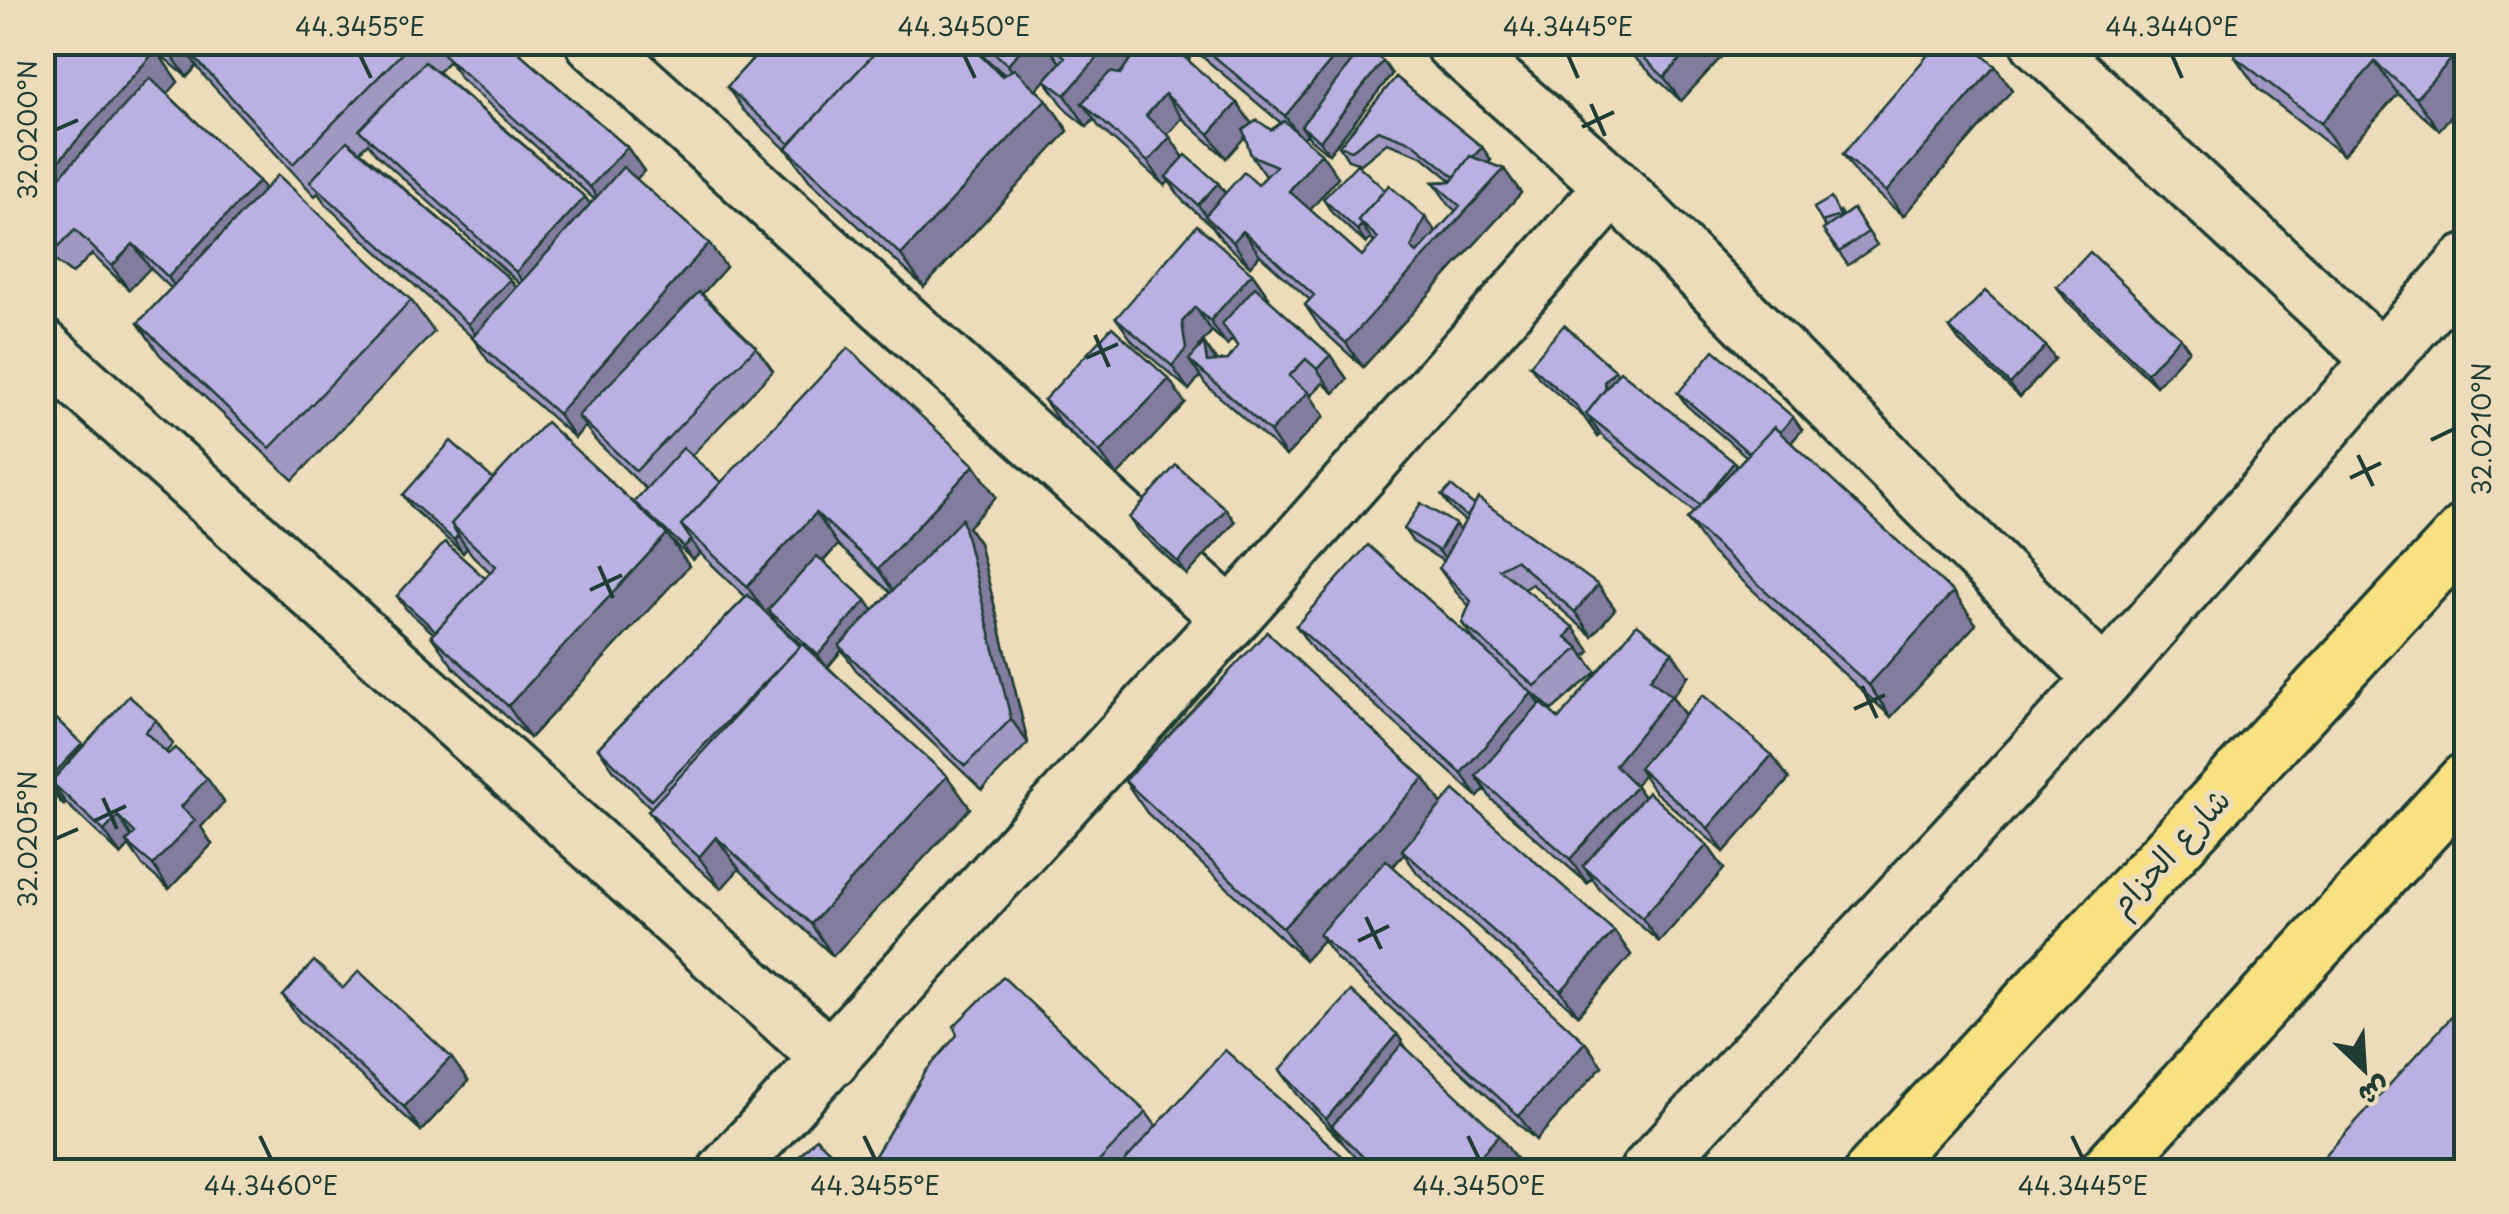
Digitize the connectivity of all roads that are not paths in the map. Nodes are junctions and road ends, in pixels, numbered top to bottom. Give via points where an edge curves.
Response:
1 (594, 42) edge
2 (1452, 42) edge
3 (2039, 42) edge
4 (1614, 186) junction
5 (2466, 262) edge
6 (42, 348) edge
7 (2382, 360) junction
8 (2466, 532) edge
9 (1232, 618) junction
10 (2104, 679) junction
11 (2466, 781) edge
12 (830, 1059) junction
13 (1911, 1151) edge
14 (726, 1172) edge
15 (1648, 1172) edge
16 (1872, 1172) edge
17 (2107, 1172) edge

1 - 9 street
2 - 4 street
3 - 7 street
4 - 9 street
4 - 10 street
5 - 7 street
6 - 12 street
7 - 10 street
8 - 13 main road, شارع الحزام
9 - 12 street
10 - 15 street
11 - 17 main road
12 - 14 street
13 - 16 main road, شارع الحزام

